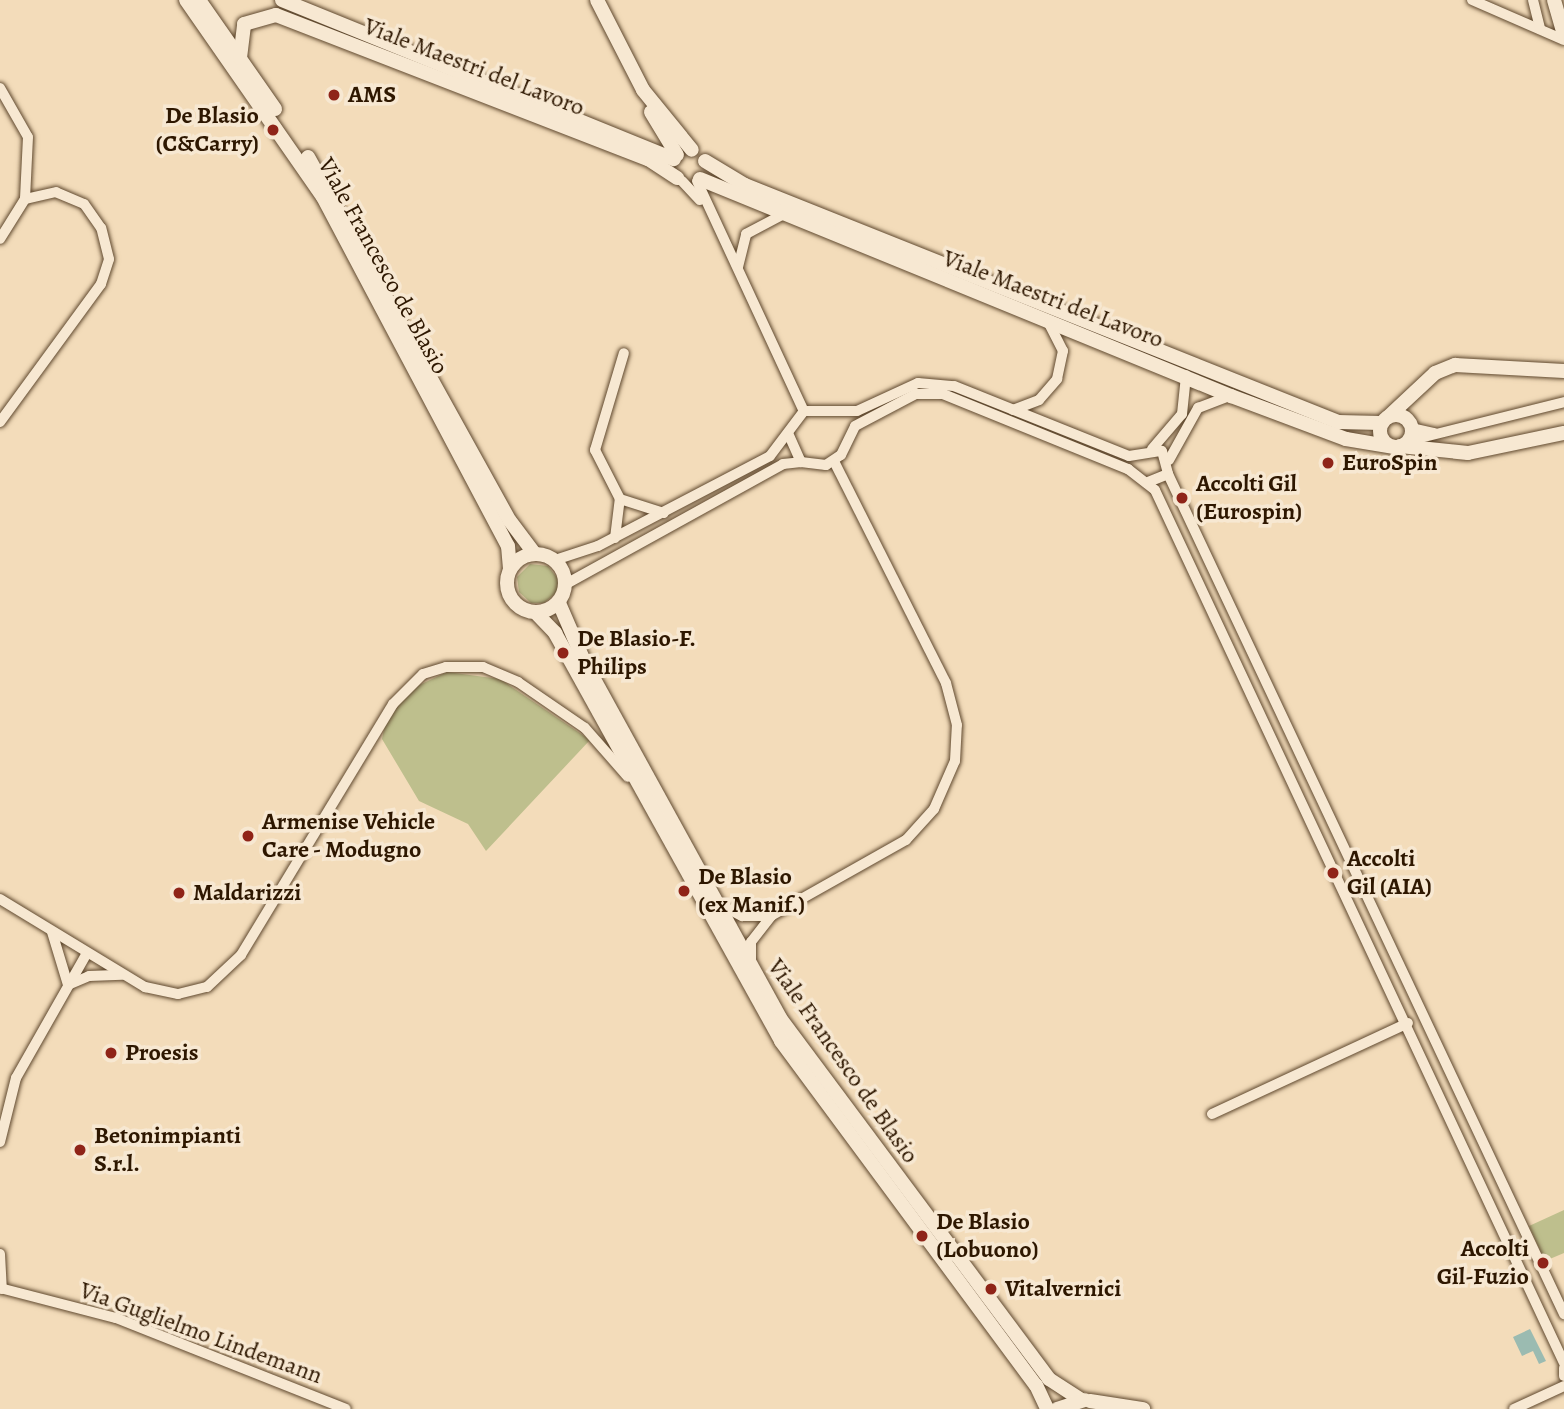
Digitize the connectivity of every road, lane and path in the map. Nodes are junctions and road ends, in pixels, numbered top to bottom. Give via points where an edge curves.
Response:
1 (186, 0) edge
2 (199, 0) edge
3 (282, 0) edge
4 (597, 0) edge
5 (1472, 0) edge
6 (1533, 0) edge
7 (1554, 0) edge
8 (1486, 3) edge
9 (1540, 29) junction
10 (1564, 34) edge
11 (1564, 40) edge
12 (240, 58) junction
13 (0, 88) edge
14 (643, 90) junction
15 (692, 149) junction
16 (675, 157) junction
17 (705, 161) junction
18 (689, 180) junction
19 (26, 195) junction
20 (782, 215) junction
21 (0, 239) edge
22 (739, 275) junction
23 (1049, 322) junction
24 (624, 353) dead end
25 (1564, 371) edge
26 (1186, 375) junction
27 (1231, 396) junction
28 (1564, 402) edge
29 (1013, 410) junction
30 (804, 411) junction
31 (831, 412) junction
32 (1385, 420) junction
33 (0, 422) edge
34 (788, 433) junction
35 (1564, 433) edge
36 (846, 439) junction
37 (1403, 441) junction
38 (1147, 451) junction
39 (1170, 460) junction
40 (834, 461) junction
41 (801, 462) junction
42 (1168, 474) junction
43 (1144, 478) junction
44 (620, 499) junction
45 (664, 513) junction
46 (615, 538) junction
47 (534, 554) junction
48 (555, 560) junction
49 (510, 569) junction
50 (566, 584) junction
51 (559, 603) junction
52 (536, 613) junction
53 (648, 805) junction
54 (710, 898) junction
55 (0, 899) edge
56 (771, 916) junction
57 (52, 932) junction
58 (87, 953) junction
59 (125, 975) junction
60 (755, 978) junction
61 (68, 985) junction
62 (1408, 1023) junction
63 (1212, 1114) dead end
64 (0, 1142) edge
65 (0, 1255) edge
66 (1, 1288) edge
67 (1564, 1314) edge
68 (1564, 1366) edge
69 (1564, 1377) edge
70 (1564, 1386) edge
71 (1091, 1403) edge
72 (346, 1409) edge
73 (1047, 1409) edge
74 (1057, 1409) edge
75 (1143, 1409) edge
76 (1514, 1409) edge

1 - 49 street, Viale Francesco de Blasio via 323,197 508,546
2 - 12 street, Viale Francesco de Blasio
3 - 16 street, Viale Maestri del Lavoro
4 - 14 street
5 - 8 street
6 - 9 street
7 - 10 street
8 - 9 street
9 - 11 street
12 - 18 street, Viale Maestri del Lavoro via 244,24 276,15 648,159
12 - 47 street, Viale Francesco de Blasio via 332,192 510,521
13 - 19 street via 28,137
14 - 15 street, Viale Maestri del Lavoro
14 - 16 street
15 - 16 street
15 - 17 street, Viale Maestri del Lavoro
16 - 18 street
17 - 18 street
17 - 32 street, Viale Maestri del Lavoro via 745,185 1338,422
18 - 20 street, Viale Maestri del Lavoro
18 - 22 street
19 - 21 street
19 - 33 street via 56,192 84,204 101,228 110,259 101,284
20 - 22 street via 746,234 736,258
20 - 23 street, Viale Maestri del Lavoro
22 - 30 street
23 - 26 street, Viale Maestri del Lavoro
23 - 29 street via 1063,351 1057,379 1039,400
24 - 44 street via 595,450
25 - 32 street via 1455,365 1435,373
26 - 27 street, Viale Maestri del Lavoro
26 - 38 street via 1182,414
27 - 37 street, Viale Maestri del Lavoro via 1346,439
27 - 39 street via 1198,408
28 - 37 street
29 - 31 street via 928,382 857,411
29 - 38 street via 1129,456
30 - 31 street
30 - 34 street
31 - 36 street
32 - 37 street via 1382,440
32 - 37 street via 1400,415
34 - 41 street
34 - 45 street via 770,456
35 - 37 street, Viale Maestri del Lavoro via 1468,453
36 - 40 street
36 - 43 street via 855,426 916,394 943,394
38 - 39 street
38 - 43 street
39 - 42 street
40 - 41 street via 818,467
40 - 56 street via 946,683 957,725 955,761 934,809 906,840
41 - 50 street via 783,464
42 - 43 street
42 - 67 street
43 - 62 street via 1170,514
44 - 45 street
44 - 46 street
45 - 46 street
46 - 48 street
47 - 48 street
47 - 49 street
48 - 50 street
49 - 52 street via 509,595
50 - 51 street
51 - 52 street
51 - 54 street, Viale Francesco de Blasio
52 - 53 street, Viale Francesco de Blasio via 555,633
53 - 59 street via 609,750 571,717 502,673 446,667 411,684 383,717 224,976 178,994
53 - 73 street, Viale Francesco de Blasio via 781,1041 1036,1385
54 - 56 street via 742,916
54 - 60 street, Viale Francesco de Blasio
55 - 57 street
56 - 60 street via 751,942
57 - 58 street
57 - 61 street
58 - 59 street
58 - 61 street
59 - 61 street via 89,976
60 - 71 street, Viale Francesco de Blasio via 812,1065 1049,1380
61 - 64 street via 16,1078
62 - 63 street
62 - 68 street
65 - 66 street
66 - 72 street, Via Guglielmo Lindemann via 116,1318
68 - 69 street
70 - 76 street
71 - 74 street
71 - 75 street

